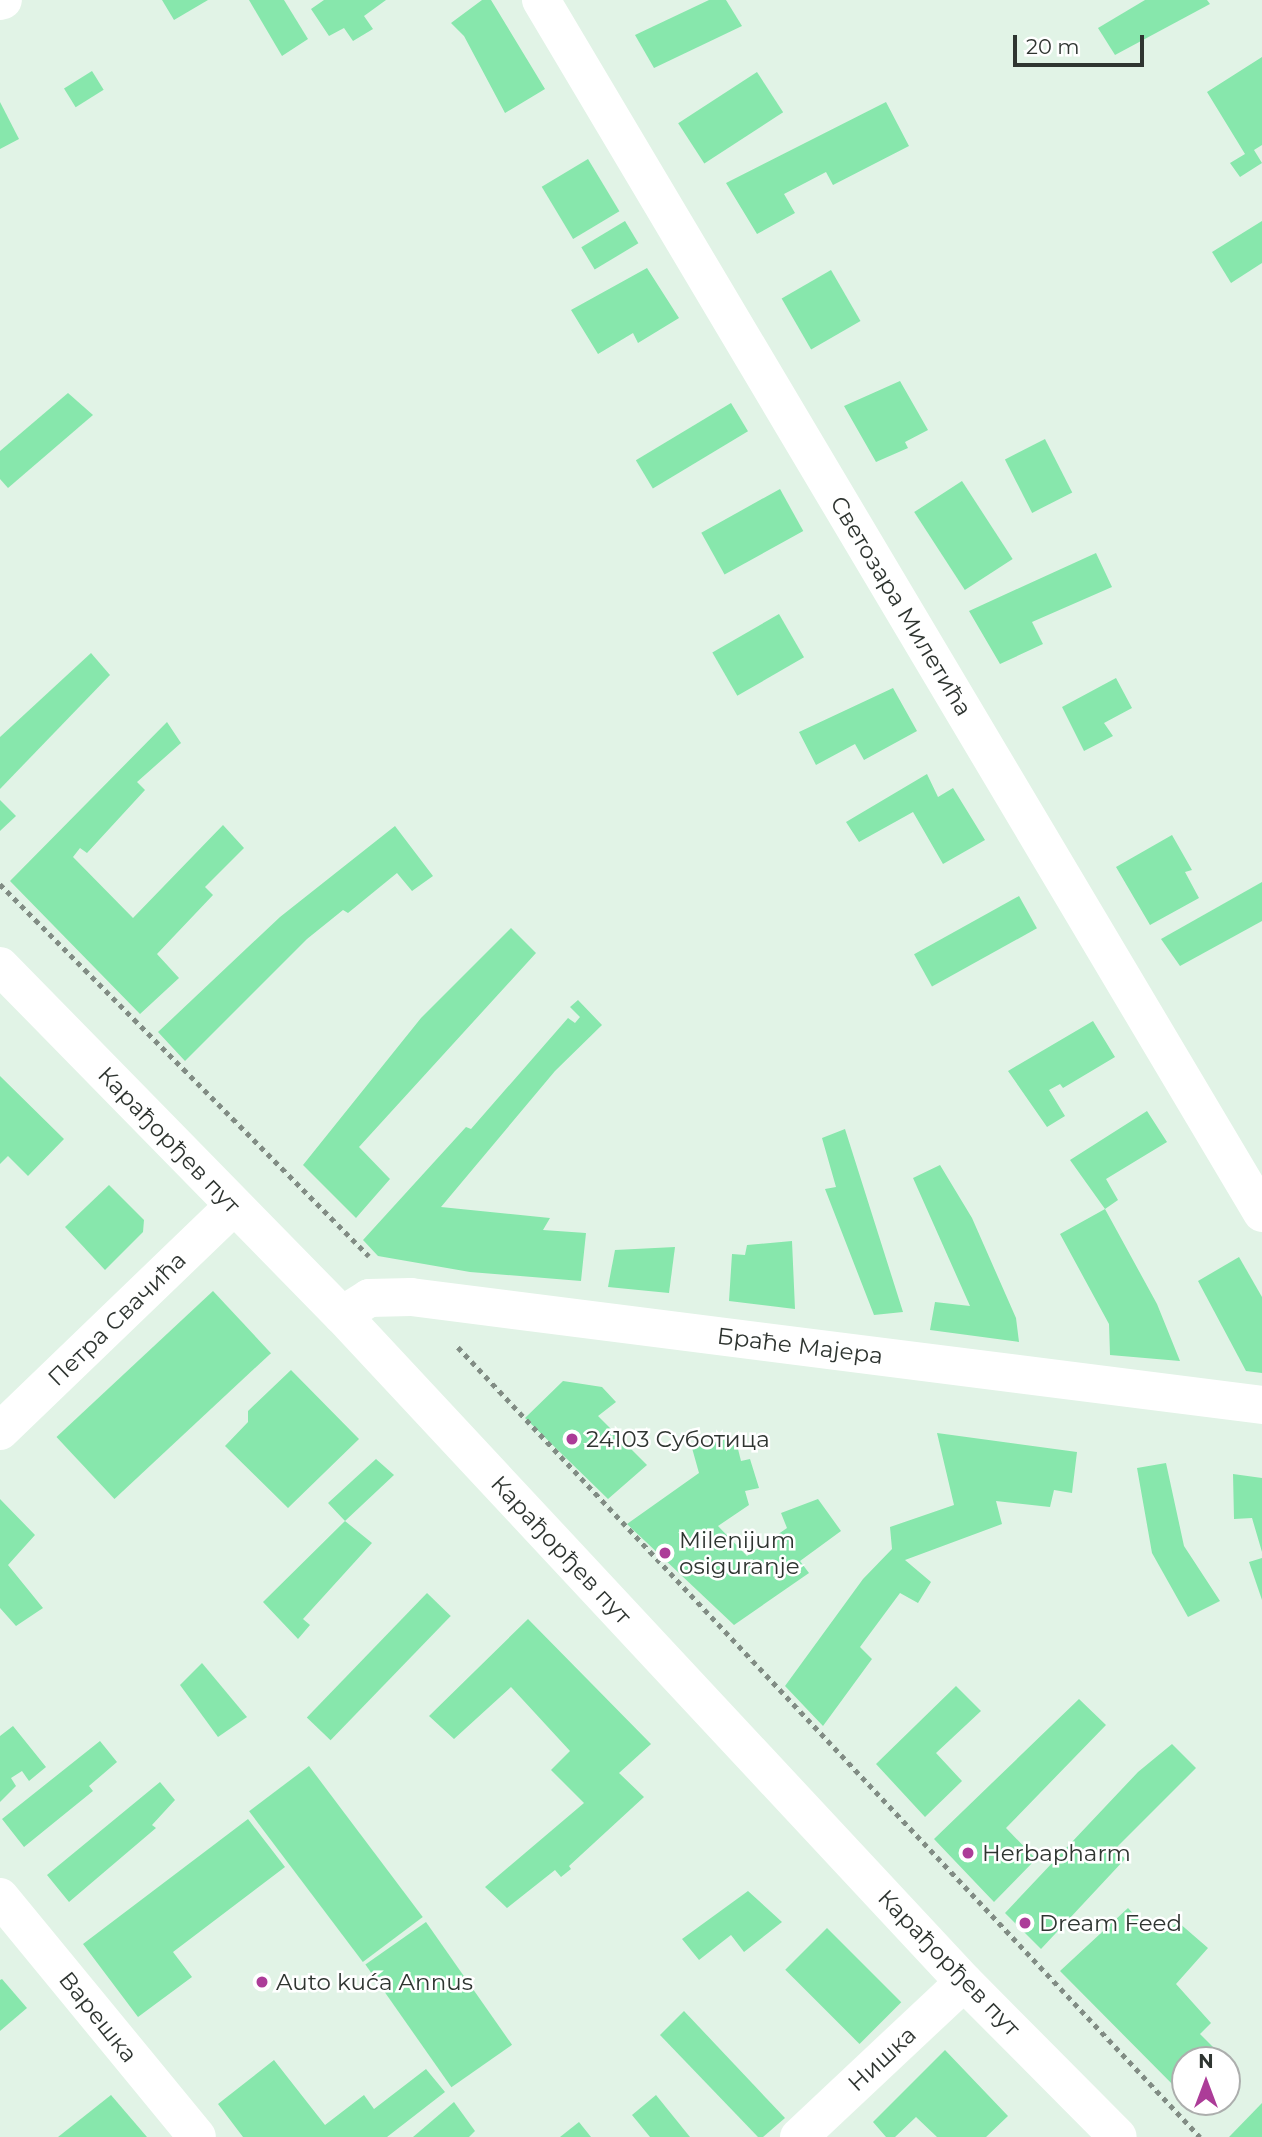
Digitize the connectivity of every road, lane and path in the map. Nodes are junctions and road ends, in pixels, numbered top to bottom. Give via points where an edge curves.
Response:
1 (541, 0) edge
2 (0, 884) edge
3 (0, 966) edge
4 (233, 1207) junction
5 (1262, 1213) edge
6 (411, 1297) junction
7 (342, 1315) junction
8 (1262, 1405) edge
9 (0, 1431) edge
10 (0, 1897) edge
11 (964, 1982) junction
12 (197, 2137) edge
13 (799, 2137) edge
14 (1118, 2137) edge
15 (1200, 2137) edge

1 - 5 street, Светозара Милетића
2 - 6 path
3 - 4 street, Карађорђев пут
4 - 7 street, Карађорђев пут
4 - 9 street, Петра Свачића
6 - 7 street, Браће Мајера via 369,1298
6 - 8 street, Браће Мајера
6 - 15 path
7 - 11 street, Карађорђев пут
10 - 12 street, Варешка
11 - 13 street, Нишка
11 - 14 street, Карађорђев пут

